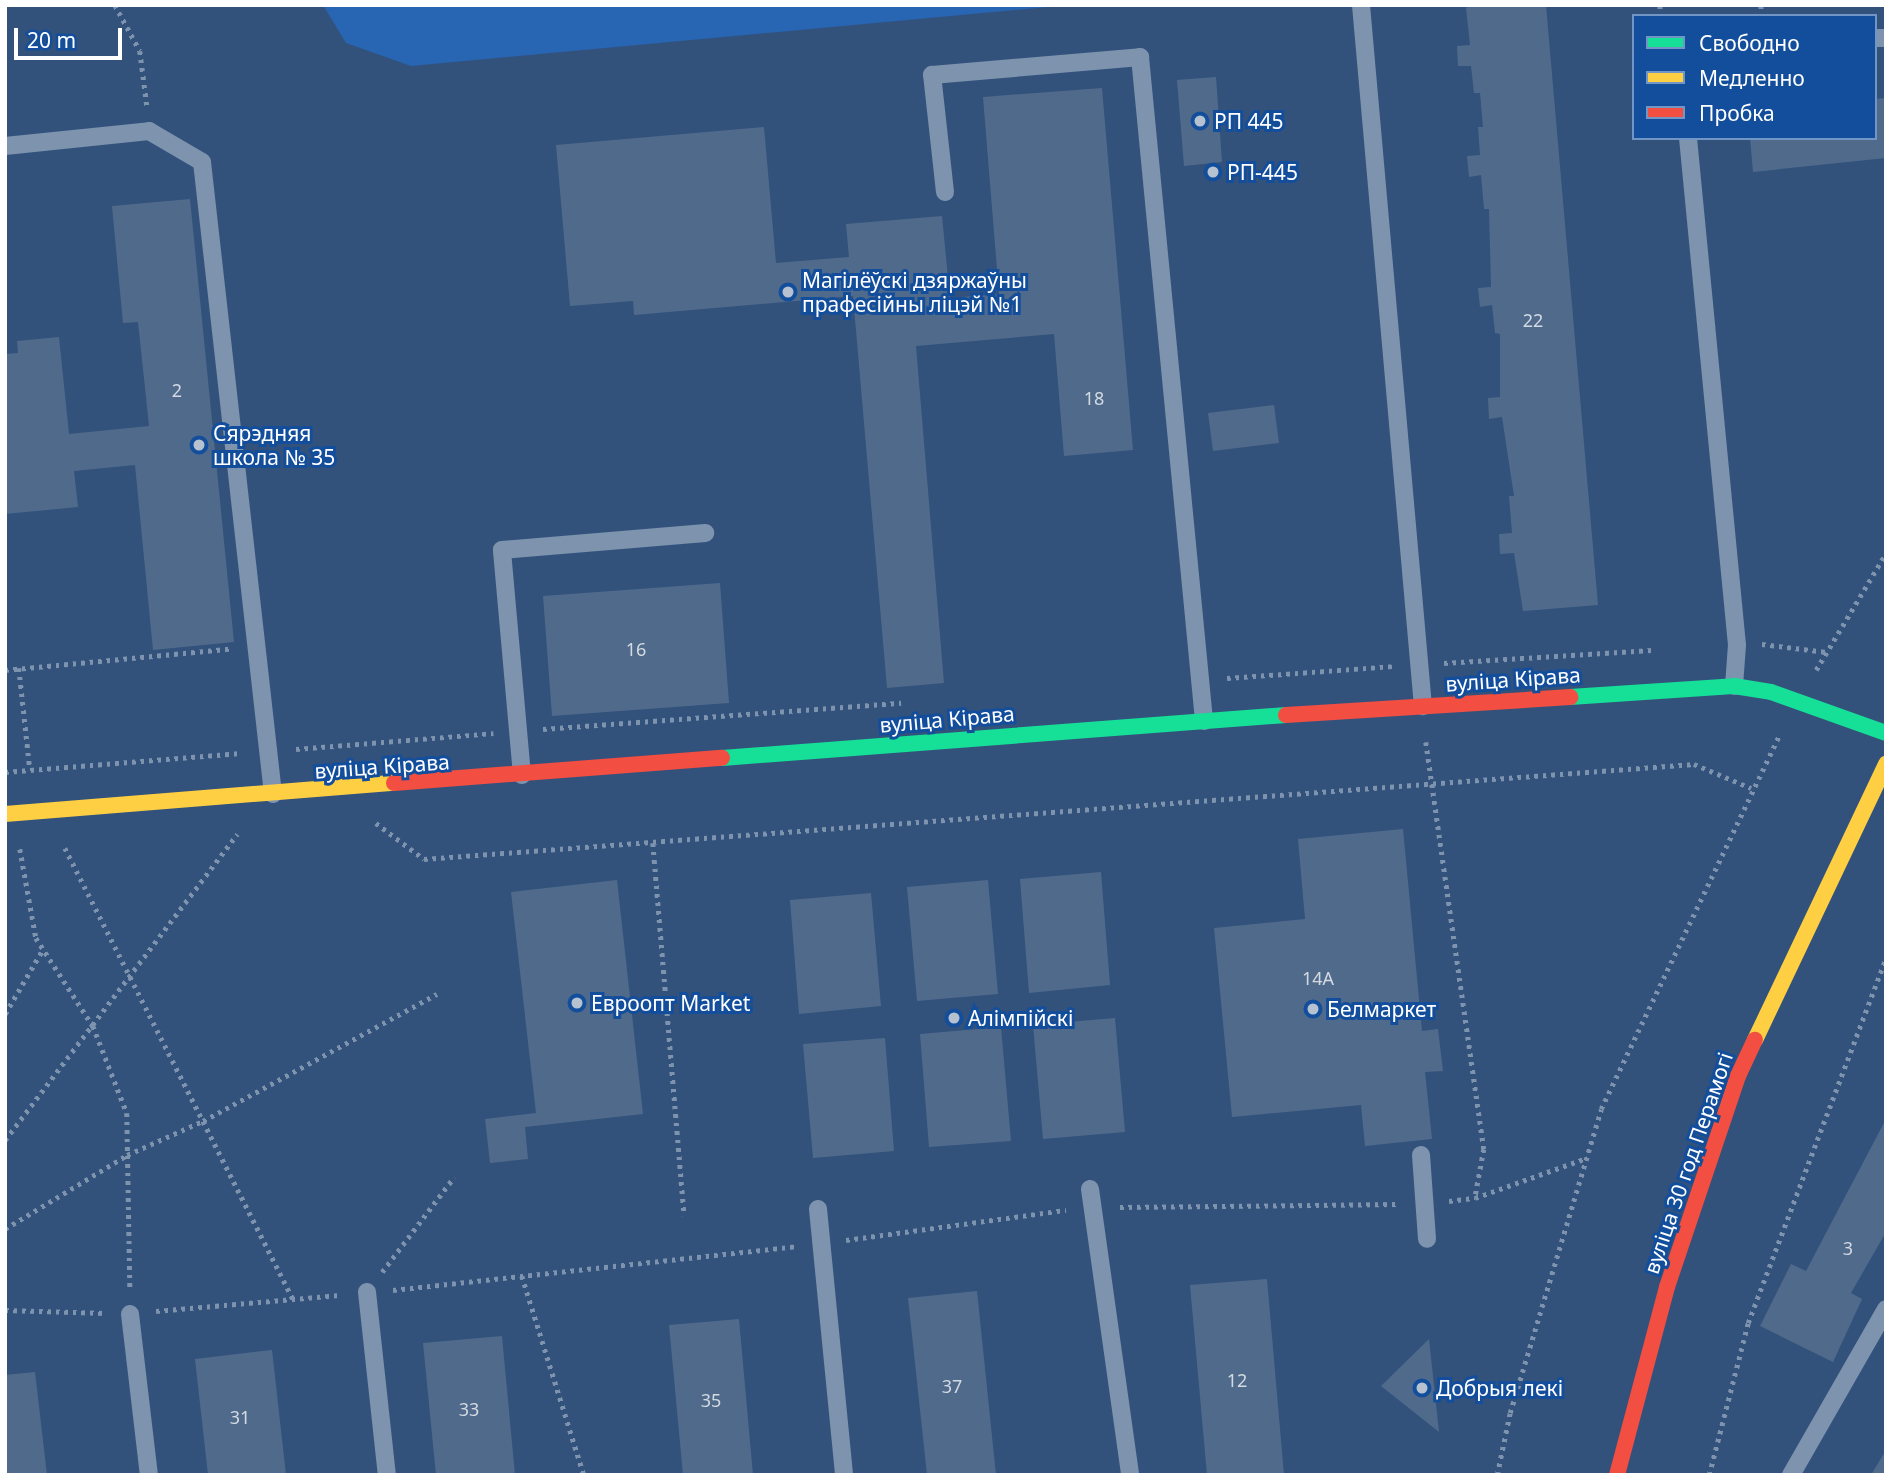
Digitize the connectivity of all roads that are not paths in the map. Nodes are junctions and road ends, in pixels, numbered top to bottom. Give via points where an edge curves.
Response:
1 (1362, 5) edge
2 (1688, 140) edge
3 (5, 146) edge
4 (945, 192) dead end
5 (705, 533) dead end
6 (1734, 685) junction
7 (1423, 706) junction
8 (1204, 721) junction
9 (1886, 733) edge
10 (1886, 764) edge
11 (522, 775) junction
12 (272, 794) junction
13 (5, 814) edge
14 (1421, 1155) dead end
15 (1090, 1189) dead end
16 (818, 1209) dead end
17 (1427, 1239) dead end
18 (367, 1292) road end
19 (1886, 1309) edge
20 (130, 1314) road end
21 (149, 1475) edge
22 (387, 1475) edge
23 (844, 1475) edge
24 (1130, 1475) edge
25 (1617, 1475) edge
26 (1791, 1475) edge

1 - 7 lane
2 - 6 lane via 1737,645
3 - 12 lane via 149,131 202,162
4 - 8 lane via 932,75 1140,57
5 - 11 lane via 502,550
6 - 7 street, вуліца Кірава
6 - 9 street, вуліца Кірава via 1771,692
7 - 8 street, вуліца Кірава
8 - 11 street, вуліца Кірава
10 - 25 street, вуліца 30 год Перамогі via 1738,1076 1667,1287
11 - 12 street, вуліца Кірава
12 - 13 street, вуліца Кірава
14 - 17 lane
15 - 24 lane
16 - 23 lane
18 - 22 lane
19 - 26 lane
20 - 21 lane

